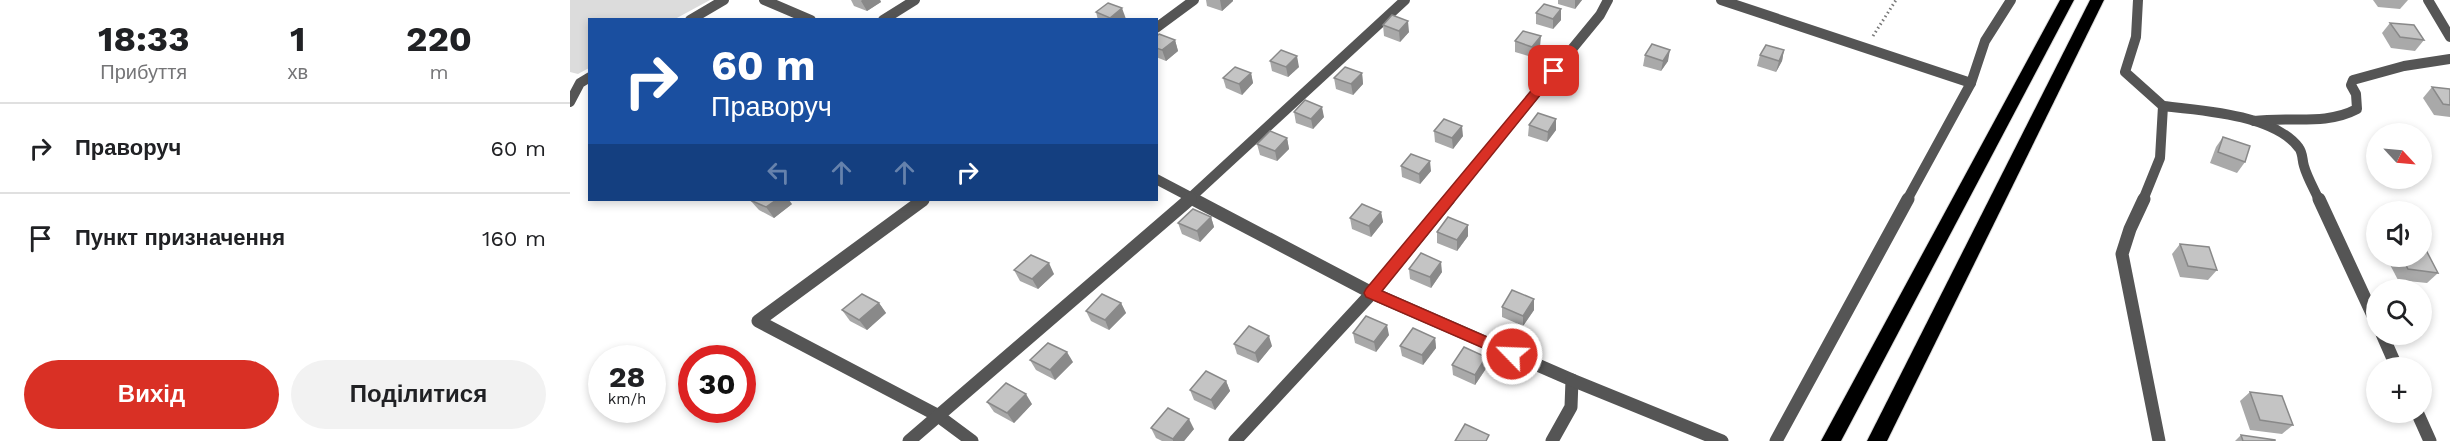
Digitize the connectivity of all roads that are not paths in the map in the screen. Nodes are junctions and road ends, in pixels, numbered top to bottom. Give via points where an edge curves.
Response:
1 (724, 0) edge
2 (764, 0) edge
3 (915, 0) edge
4 (1194, 0) edge
5 (1405, 0) edge
6 (1608, 0) edge
7 (1721, 0) edge
8 (2011, 0) edge
9 (2067, 0) edge
10 (2097, 0) edge
11 (2138, 0) edge
12 (2428, 0) edge
13 (693, 18) edge
14 (806, 18) edge
15 (886, 18) edge
16 (1158, 27) edge
17 (2450, 37) edge
18 (2450, 59) edge
19 (580, 80) edge
20 (1971, 83) junction
21 (570, 102) edge
22 (2163, 106) junction
23 (2250, 121) junction
24 (1158, 179) edge
25 (1193, 196) junction
26 (922, 201) edge
27 (1372, 293) junction
28 (2366, 300) edge
29 (1572, 380) junction
30 (937, 415) junction
31 (2422, 423) edge
32 (909, 441) edge
33 (972, 441) edge
34 (1235, 441) edge
35 (1552, 441) edge
36 (1722, 441) edge
37 (1776, 441) edge
38 (1831, 441) edge
39 (1876, 441) edge
40 (2159, 441) edge
41 (2430, 441) edge

1 - 13 street
2 - 14 street
3 - 15 street
4 - 16 street
5 - 25 street
6 - 27 street via 1600,15
7 - 20 street
8 - 20 street via 1985,40
9 - 38 highway
10 - 39 highway
11 - 22 street via 2136,37 2126,72
12 - 17 street
18 - 23 street via 2353,80 2357,108 2345,117
19 - 21 street
20 - 37 street
22 - 23 street
22 - 40 street via 2160,160 2126,234 2122,254
23 - 28 street via 2287,136 2301,149 2304,167
24 - 25 street
25 - 27 street
25 - 30 street
26 - 30 street via 758,321
27 - 29 street
27 - 34 street
29 - 35 street via 1571,407
29 - 36 street
30 - 32 street
30 - 33 street
31 - 41 street

